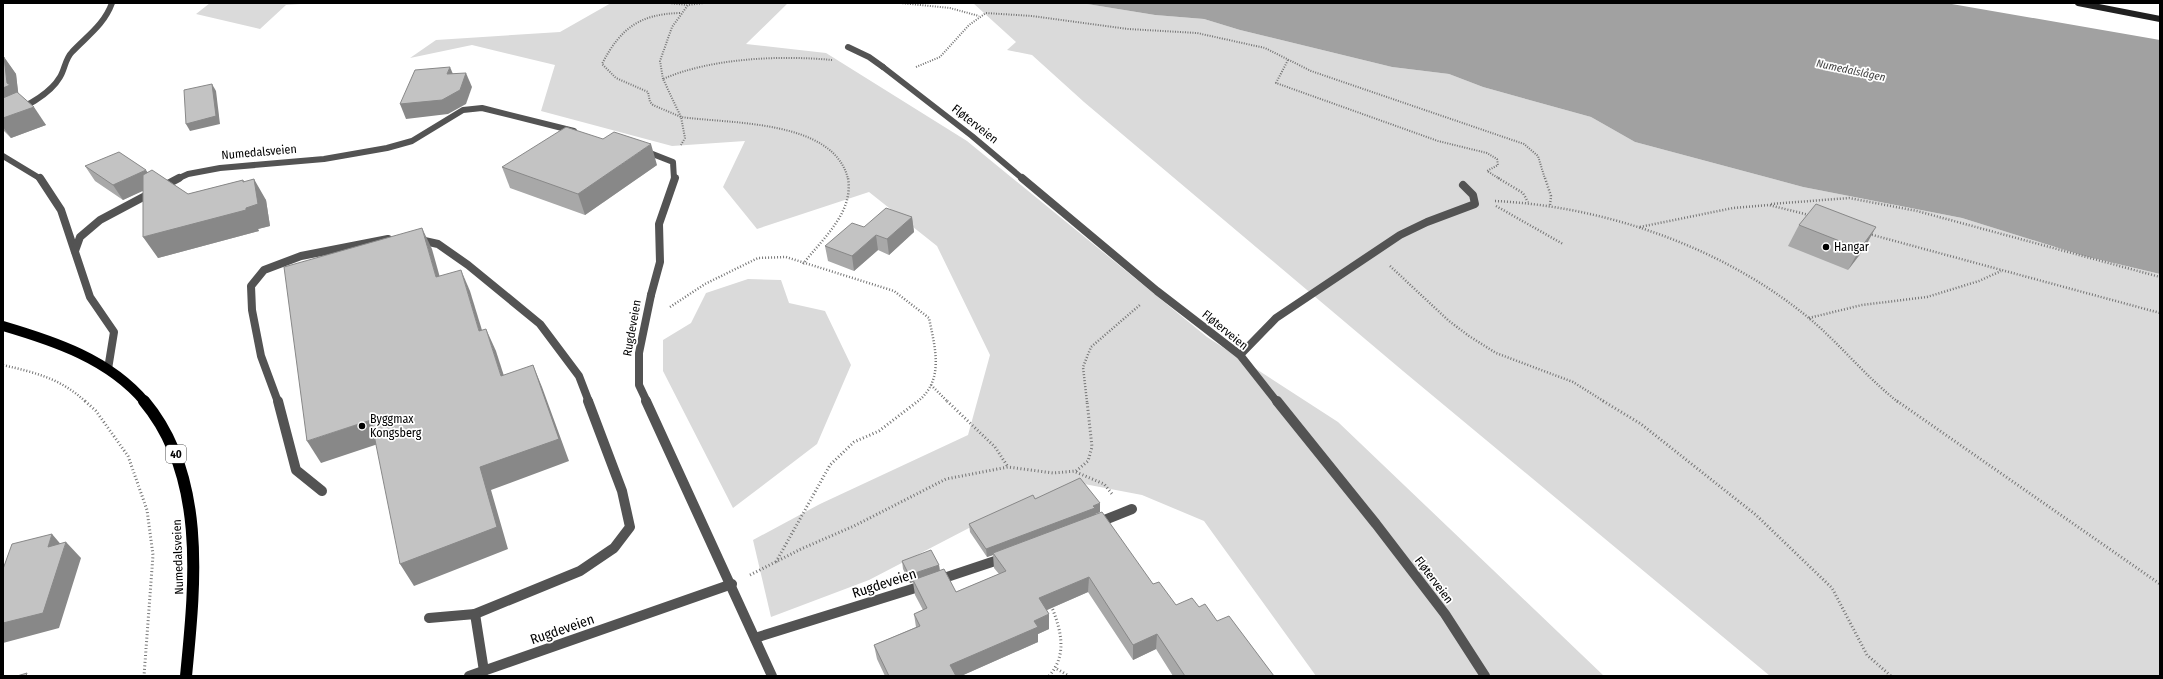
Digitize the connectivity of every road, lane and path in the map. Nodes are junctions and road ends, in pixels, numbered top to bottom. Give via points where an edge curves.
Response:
1 (112, 3) edge
2 (669, 3) edge
3 (704, 3) edge
4 (900, 3) edge
5 (2078, 3) edge
6 (688, 5) junction
7 (680, 13) junction
8 (979, 16) junction
9 (2160, 19) edge
10 (848, 47) dead end
11 (833, 60) dead end
12 (1288, 60) junction
13 (884, 69) junction
14 (663, 79) junction
15 (3, 116) edge
16 (682, 117) junction
17 (584, 134) edge
18 (635, 149) edge
19 (3, 156) edge
20 (673, 162) junction
21 (1463, 185) dead end
22 (1512, 201) dead end
23 (1489, 202) dead end
24 (1529, 203) junction
25 (1550, 205) junction
26 (1769, 205) junction
27 (1812, 216) edge
28 (1639, 227) junction
29 (1864, 232) edge
30 (398, 238) edge
31 (411, 239) edge
32 (1563, 244) dead end
33 (75, 251) junction
34 (1375, 252) junction
35 (804, 264) junction
36 (2002, 270) junction
37 (2160, 277) edge
38 (1157, 291) junction
39 (2160, 313) edge
40 (1808, 318) junction
41 (646, 325) junction
42 (3, 326) edge
43 (1240, 355) junction
44 (3, 365) edge
45 (108, 369) junction
46 (931, 385) junction
47 (1008, 467) junction
48 (1076, 472) junction
49 (322, 490) dead end
50 (1128, 511) joint
51 (1088, 526) edge
52 (1016, 554) edge
53 (776, 562) junction
54 (732, 584) junction
55 (2160, 584) edge
56 (1047, 600) edge
57 (475, 614) junction
58 (429, 618) dead end
59 (755, 638) junction
60 (1057, 669) junction
61 (484, 671) junction
62 (144, 676) edge
63 (186, 676) edge
64 (469, 676) edge
65 (772, 676) edge
66 (1049, 676) edge
67 (1069, 676) edge
68 (1485, 676) edge
69 (1891, 676) edge

1 - 15 street via 102,23 70,53 60,78 39,97
2 - 6 path
3 - 6 path
4 - 8 path via 947,8
5 - 9 main road
6 - 7 path
7 - 14 path via 660,60
7 - 16 path via 664,13 637,21 612,44 602,64 608,73 648,92 653,105
8 - 12 path via 986,13 1002,13 1128,30 1197,33 1265,48
8 - 13 path via 940,57 908,70
10 - 13 street, Fløterveien via 869,57
11 - 14 path via 764,60 701,66 683,70
12 - 24 path via 1276,83 1438,141 1487,153 1498,159 1498,165 1487,171 1523,193
12 - 25 path via 1311,71 1524,144 1538,156 1551,196
13 - 38 street, Fløterveien via 972,136
14 - 16 path
16 - 20 path via 685,138
16 - 35 path via 739,123 800,134 833,150 845,166 850,185 848,195 841,215
17 - 33 street, Numedalsveien via 482,108 463,110 412,141 387,148 324,159 220,168 188,174 100,220 80,237
18 - 20 street
19 - 33 street via 40,178 61,210
20 - 41 street, Rugdeveien via 675,177 659,224 660,262
21 - 34 street via 1473,195 1475,204 1427,222 1400,235
22 - 24 path
23 - 32 path
24 - 25 path
25 - 28 path
26 - 27 path
26 - 28 path via 1733,208
26 - 37 path via 1849,198 1917,211
28 - 40 path via 1699,251 1751,278
29 - 36 path
30 - 49 street via 301,256 264,270 251,286 252,310 261,356 278,400 296,470
31 - 57 street via 438,244 468,265 540,324 580,376 622,491 630,527 614,548 580,571
33 - 45 street via 90,297 114,332
34 - 43 street via 1276,318
34 - 69 path via 1469,336 1496,353 1573,382 1641,424 1756,515 1832,588 1867,655
35 - 41 path via 786,257 758,258 705,284
35 - 46 path via 894,291 929,318 936,350 935,376
36 - 39 path
36 - 40 path via 1979,281 1927,297 1862,305
38 - 43 street, Fløterveien
38 - 48 path via 1090,347 1083,367 1092,447 1088,462
40 - 55 path via 1888,394
41 - 54 street, Rugdeveien via 638,353 639,385
42 - 45 main road, Numedalsveien / 40 via 43,339 94,360
43 - 68 street, Fløterveien via 1386,536 1445,614
44 - 62 path via 47,376 73,390 96,410 128,456 147,510 153,555
45 - 63 main road, Numedalsveien / 40 via 146,402 164,425 178,458 188,498 194,540 194,588
46 - 47 path via 994,447
46 - 53 path via 927,394 879,431 854,442 830,465
47 - 48 path via 1052,473
47 - 53 path via 946,479
48 - 50 path via 1104,484
50 - 51 street
52 - 59 street, Rugdeveien
53 - 54 path
54 - 59 street, Rugdeveien
54 - 61 street, Rugdeveien
56 - 60 path via 1059,623 1062,640
57 - 58 street
57 - 61 street
59 - 65 street, Rugdeveien
60 - 66 path
60 - 67 path
61 - 64 street, Rugdeveien

